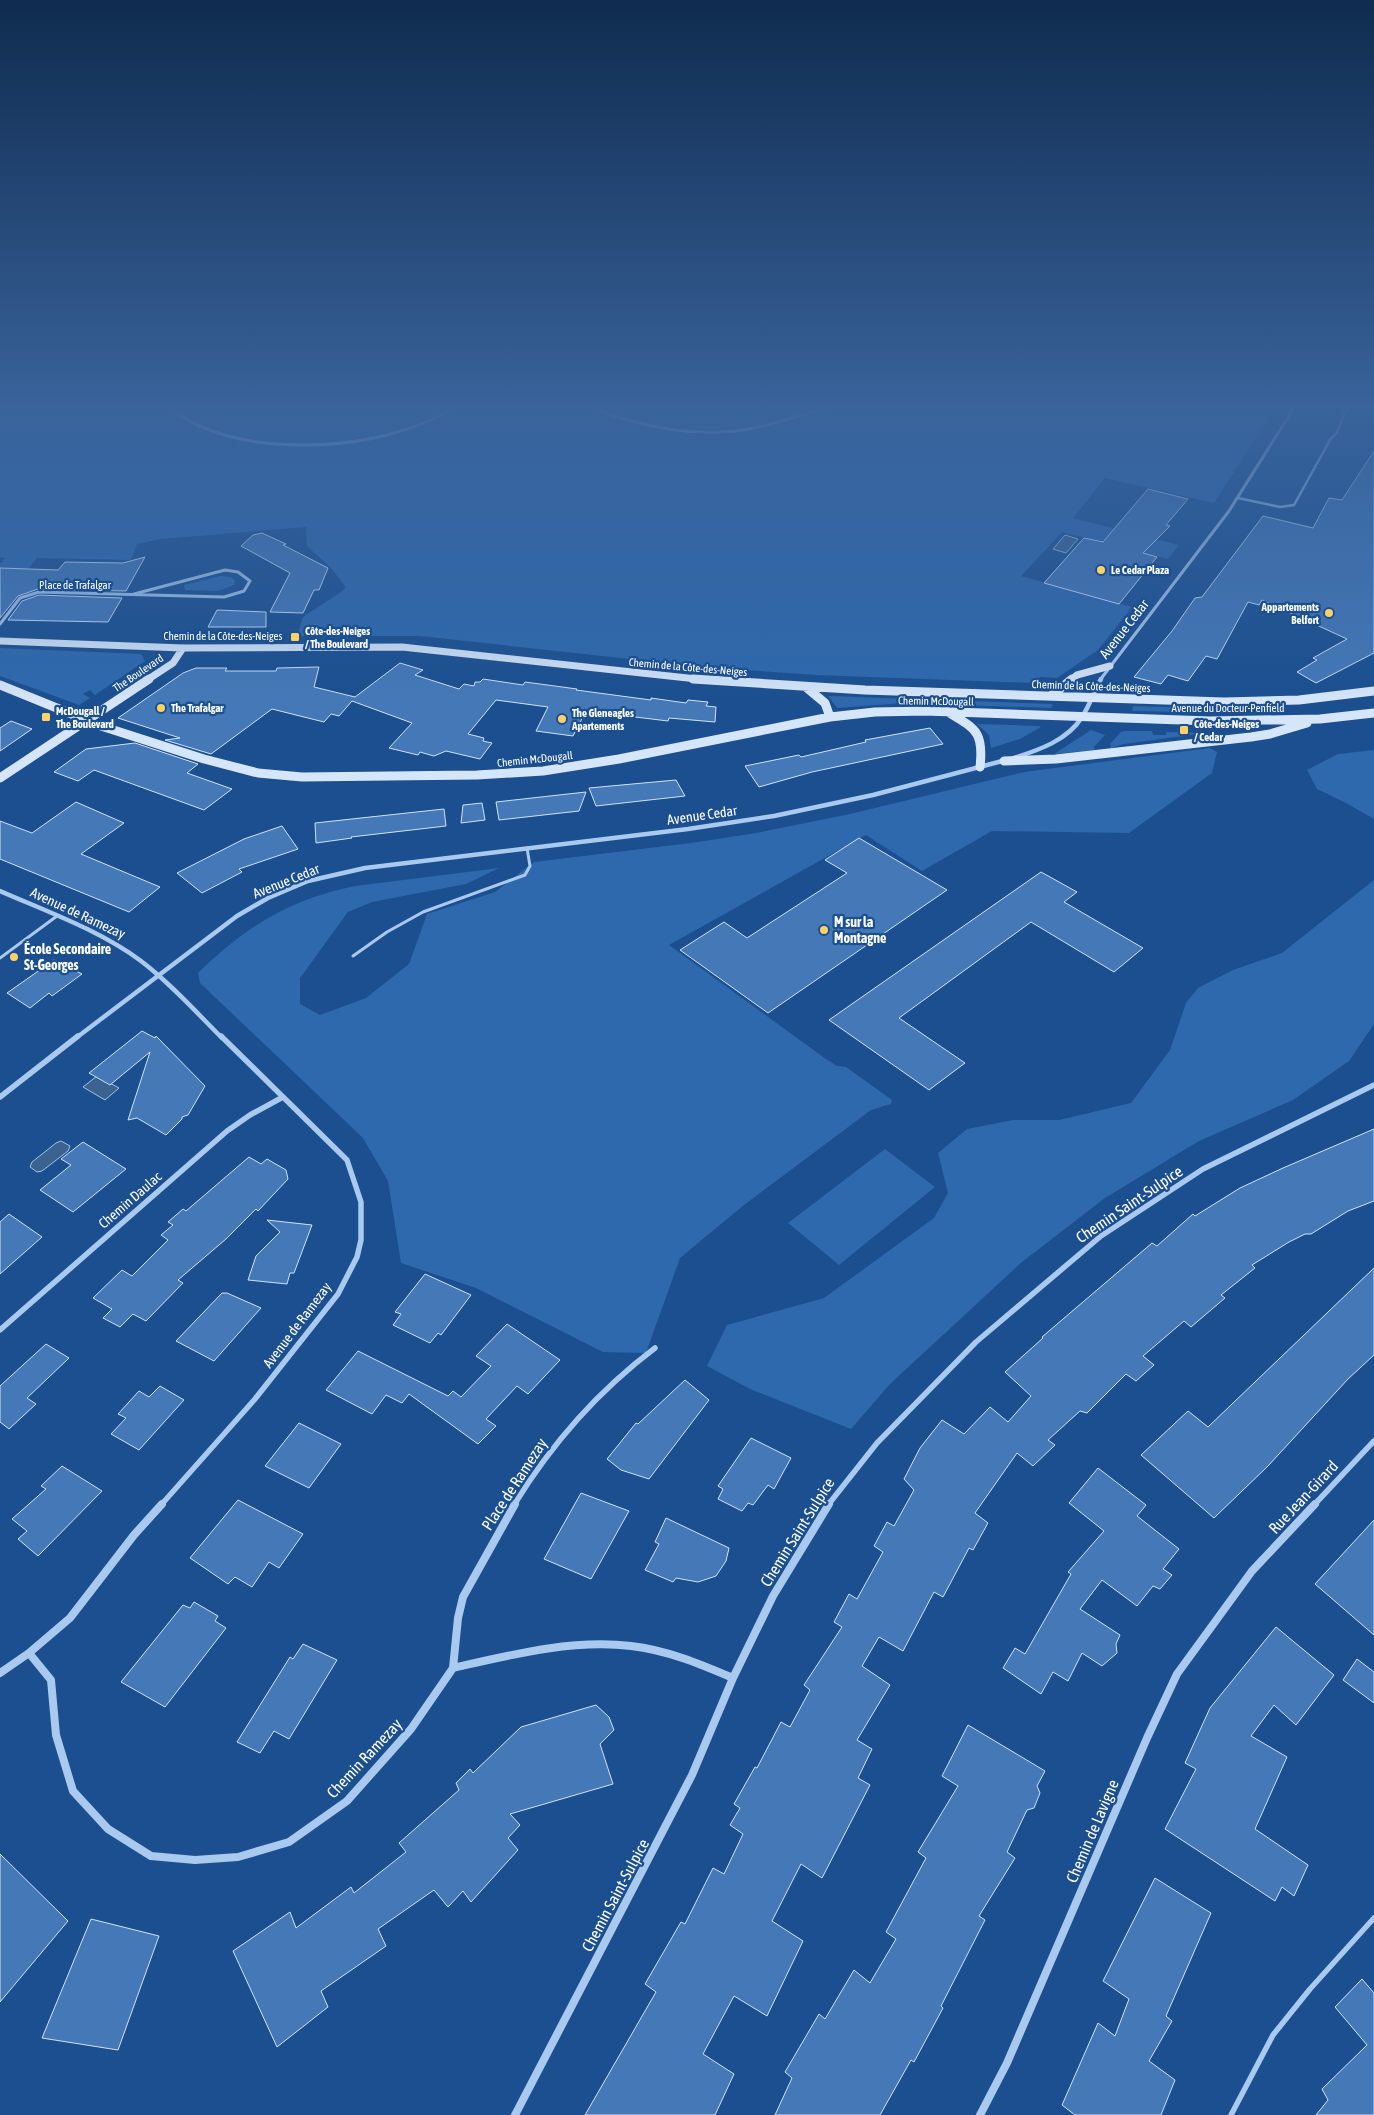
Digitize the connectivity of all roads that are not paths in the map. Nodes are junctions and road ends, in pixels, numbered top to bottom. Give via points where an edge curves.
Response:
1 (1233, 505) edge
2 (1269, 505) edge
3 (1294, 505) edge
4 (134, 594) junction
5 (0, 624) edge
6 (0, 641) edge
7 (183, 648) junction
8 (1110, 666) junction
9 (0, 685) edge
10 (806, 687) junction
11 (1374, 691) edge
12 (1051, 696) junction
13 (1090, 698) junction
14 (948, 712) junction
15 (1374, 713) edge
16 (1083, 716) junction
17 (830, 717) junction
18 (1320, 718) junction
19 (88, 720) junction
20 (1004, 761) junction
21 (980, 767) junction
22 (0, 778) edge
23 (527, 848) junction
24 (0, 890) edge
25 (57, 916) junction
26 (353, 956) dead end
27 (0, 958) edge
28 (158, 975) junction
29 (1374, 1085) edge
30 (0, 1097) edge
31 (282, 1097) junction
32 (0, 1330) edge
33 (655, 1348) dead end
34 (1374, 1441) edge
35 (1252, 1571) joint
36 (29, 1653) junction
37 (453, 1668) junction
38 (0, 1672) edge
39 (733, 1678) junction
40 (1374, 1918) edge
41 (515, 2115) edge
42 (980, 2115) edge
43 (1231, 2115) edge

1 - 8 street, Avenue Cedar
2 - 3 lane
4 - 4 street, Place de Trafalgar via 227,597 243,592 250,581 238,572 225,570
4 - 5 street, Place de Trafalgar via 34,593 20,598
6 - 7 main road, Chemin de la Côte-des-Neiges
7 - 10 main road, Chemin de la Côte-des-Neiges via 416,648 672,677
7 - 19 main road, The Boulevard via 173,663
8 - 12 main road via 1078,675
8 - 13 street, Avenue Cedar
9 - 19 main road, Chemin McDougall
10 - 12 main road, Chemin de la Côte-des-Neiges
10 - 17 main road via 825,702
11 - 13 main road, Chemin de la Côte-des-Neiges via 1324,698 1258,701
12 - 13 main road, Chemin de la Côte-des-Neiges
13 - 16 street, Avenue Cedar
14 - 16 main road, Chemin McDougall
14 - 17 main road, Chemin McDougall via 891,711
14 - 21 main road via 974,728 980,736 983,745
15 - 18 main road, Avenue du Docteur-Penfield
16 - 18 main road, Avenue du Docteur-Penfield via 1210,720
16 - 20 street, Avenue Cedar via 1054,741
17 - 19 main road, Chemin McDougall via 543,771 324,778 244,770
18 - 20 main road via 1270,734 1056,759
19 - 22 main road, The Boulevard
20 - 21 street, Avenue Cedar
21 - 23 street, Avenue Cedar via 782,814
23 - 26 lane via 530,865 525,875 447,901 396,924
23 - 28 street, Avenue Cedar via 365,868 308,881 246,910
24 - 25 street, Avenue de Ramezay
25 - 27 lane
25 - 28 street, Avenue de Ramezay via 113,942
28 - 30 street, Avenue Cedar
28 - 31 street, Avenue de Ramezay
29 - 39 street, Chemin Saint-Sulpice via 1203,1170 1109,1230 976,1342 877,1443 832,1498 773,1596
31 - 32 street, Chemin Daulac via 227,1131
31 - 36 street, Avenue de Ramezay via 347,1160 361,1202 361,1240 357,1257 338,1294 255,1399 134,1535 70,1618
33 - 37 street, Place de Ramezay via 625,1371 567,1429 500,1527 460,1605
34 - 35 street, Rue Jean-Girard
35 - 42 street, Chemin de Lavigne via 1178,1674 1147,1738 1007,2063
36 - 37 street, Chemin Ramezay via 52,1680 56,1736 73,1791 108,1829 151,1856 195,1860 238,1858 289,1842 347,1801 411,1729
36 - 38 street, Avenue de Ramezay
37 - 39 street via 554,1648 611,1645 653,1649
39 - 41 street, Chemin Saint-Sulpice via 692,1775
40 - 43 lane via 1273,2035

